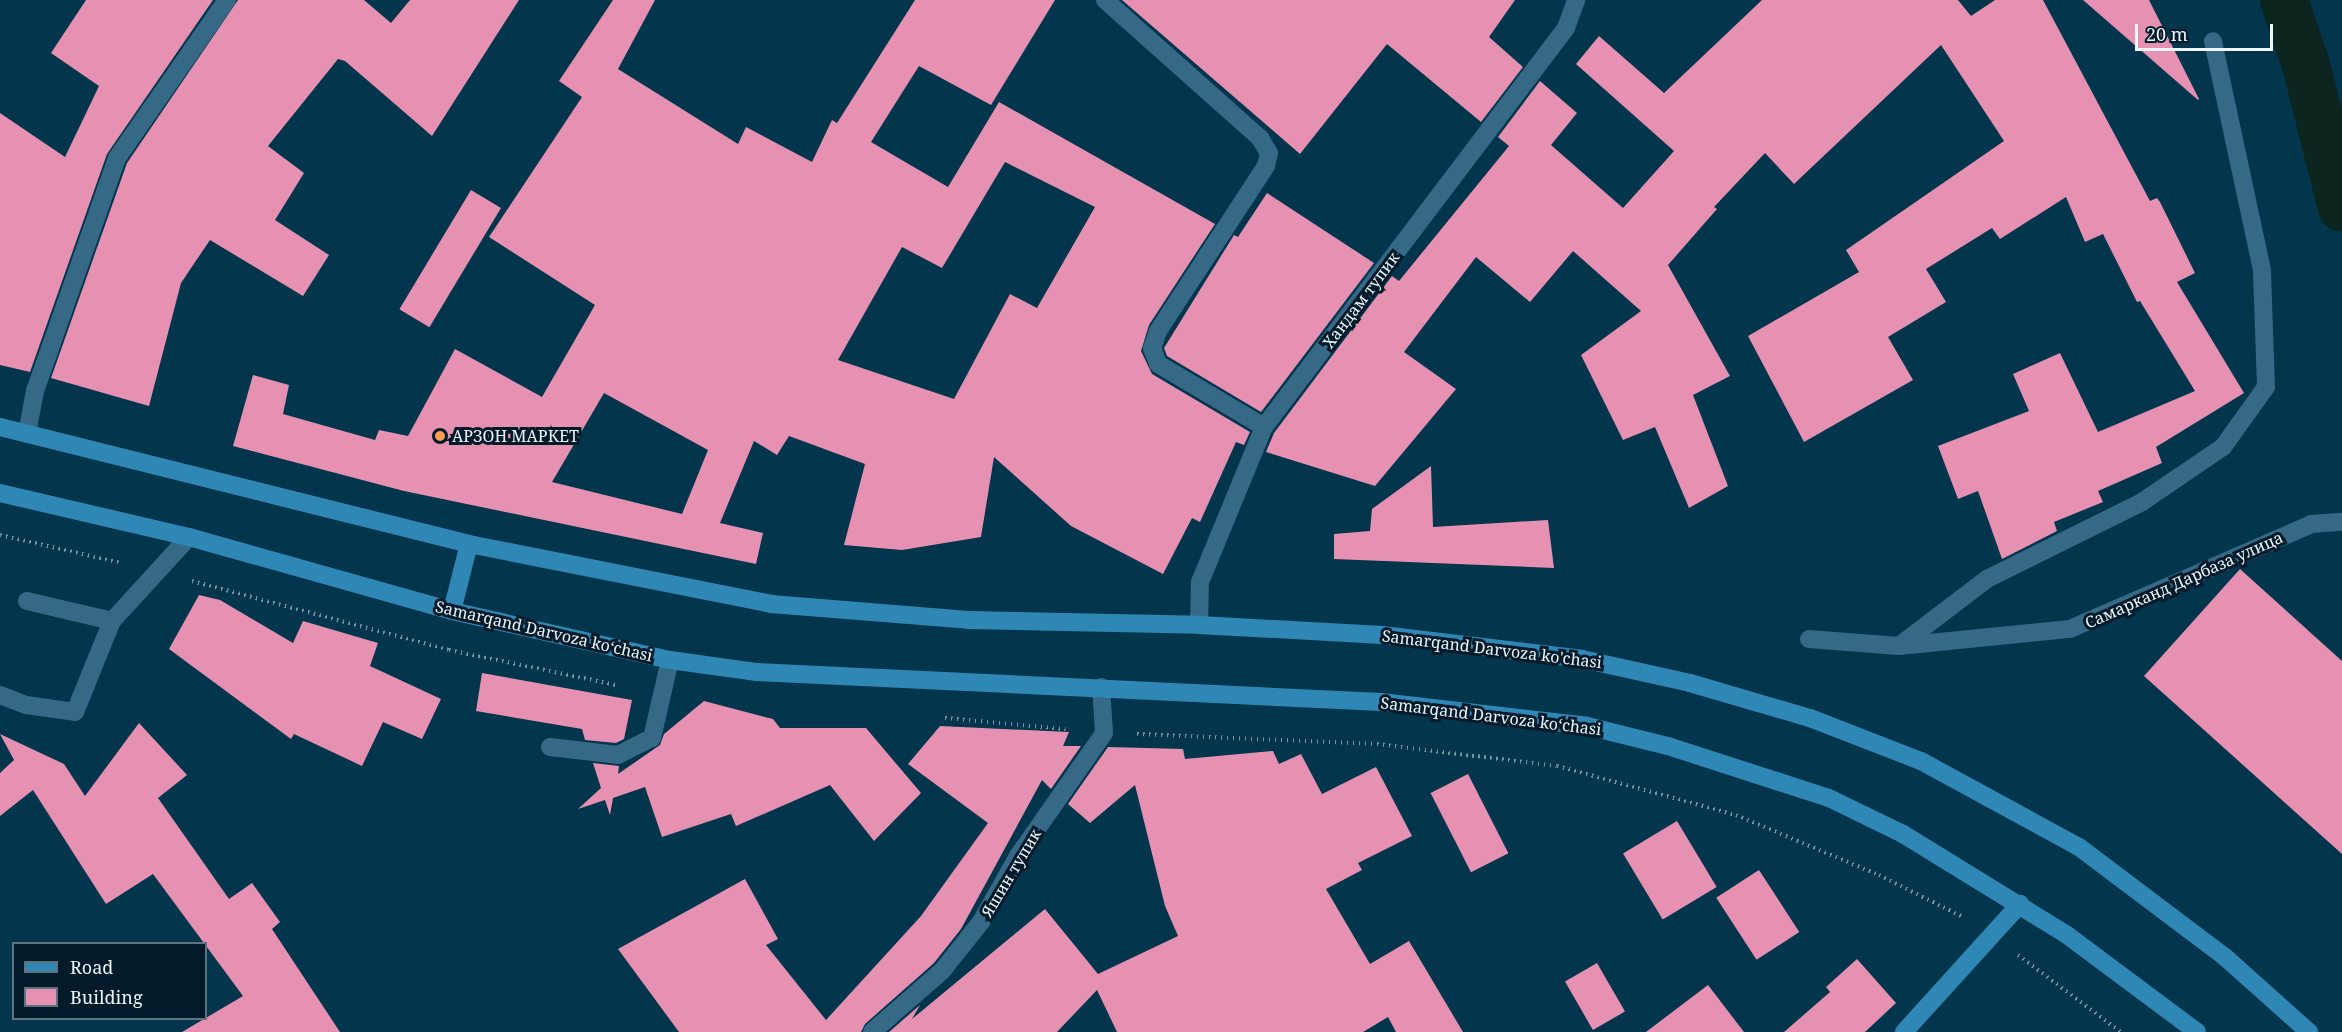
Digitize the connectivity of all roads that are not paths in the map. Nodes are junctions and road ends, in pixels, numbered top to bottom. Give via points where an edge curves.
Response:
1 (227, 0) edge
2 (1105, 0) edge
3 (1576, 0) edge
4 (2212, 41) dead end
5 (0, 427) edge
6 (1264, 427) junction
7 (27, 433) junction
8 (0, 493) edge
9 (2342, 522) edge
10 (189, 537) junction
11 (469, 544) junction
12 (27, 600) dead end
13 (452, 611) junction
14 (112, 621) junction
15 (1199, 625) junction
16 (1809, 639) dead end
17 (1899, 646) junction
18 (670, 660) junction
19 (1101, 687) junction
20 (0, 695) edge
21 (550, 747) dead end
22 (2020, 904) junction
23 (872, 1032) edge
24 (1904, 1032) edge
25 (2197, 1032) edge
26 (2309, 1032) edge

1 - 7 street via 117,158 35,391
2 - 6 street via 1260,138 1269,153 1266,166 1158,331 1152,348 1158,364
3 - 6 street, Хандам тупик via 1566,28
4 - 17 street via 2262,270 2265,387 2223,447 2142,502 1987,579
5 - 7 main road
6 - 15 street, Хандам тупик via 1200,582
7 - 11 main road
8 - 10 main road, Samarqand Darvoza koʻchasi
9 - 17 street, Самарканд Дарбаза улица via 2311,524 2070,629
10 - 13 main road, Samarqand Darvoza koʻchasi
10 - 14 street
11 - 13 main road
11 - 15 main road, Samarqand Darvoza ko'chasi via 771,604 968,620
12 - 14 street
13 - 18 main road, Samarqand Darvoza koʻchasi
14 - 20 street via 75,712 26,705
15 - 26 main road, Samarqand Darvoza ko'chasi via 1382,635 1582,659 1749,699 1866,739 1921,761 2079,847 2225,957
16 - 17 street, Самарканд Дарбаза улица
18 - 19 main road, Samarqand Darvoza koʻchasi via 757,672
18 - 21 street via 652,738 618,755
19 - 22 main road, Samarqand Darvoza ko‘chasi via 1380,702 1587,726 1668,746 1828,798 1903,834
19 - 23 street, Яшин тупик via 1104,733 1018,856 981,922 942,971
22 - 24 main road
22 - 25 main road, Samarqand Darvoza ko‘chasi

